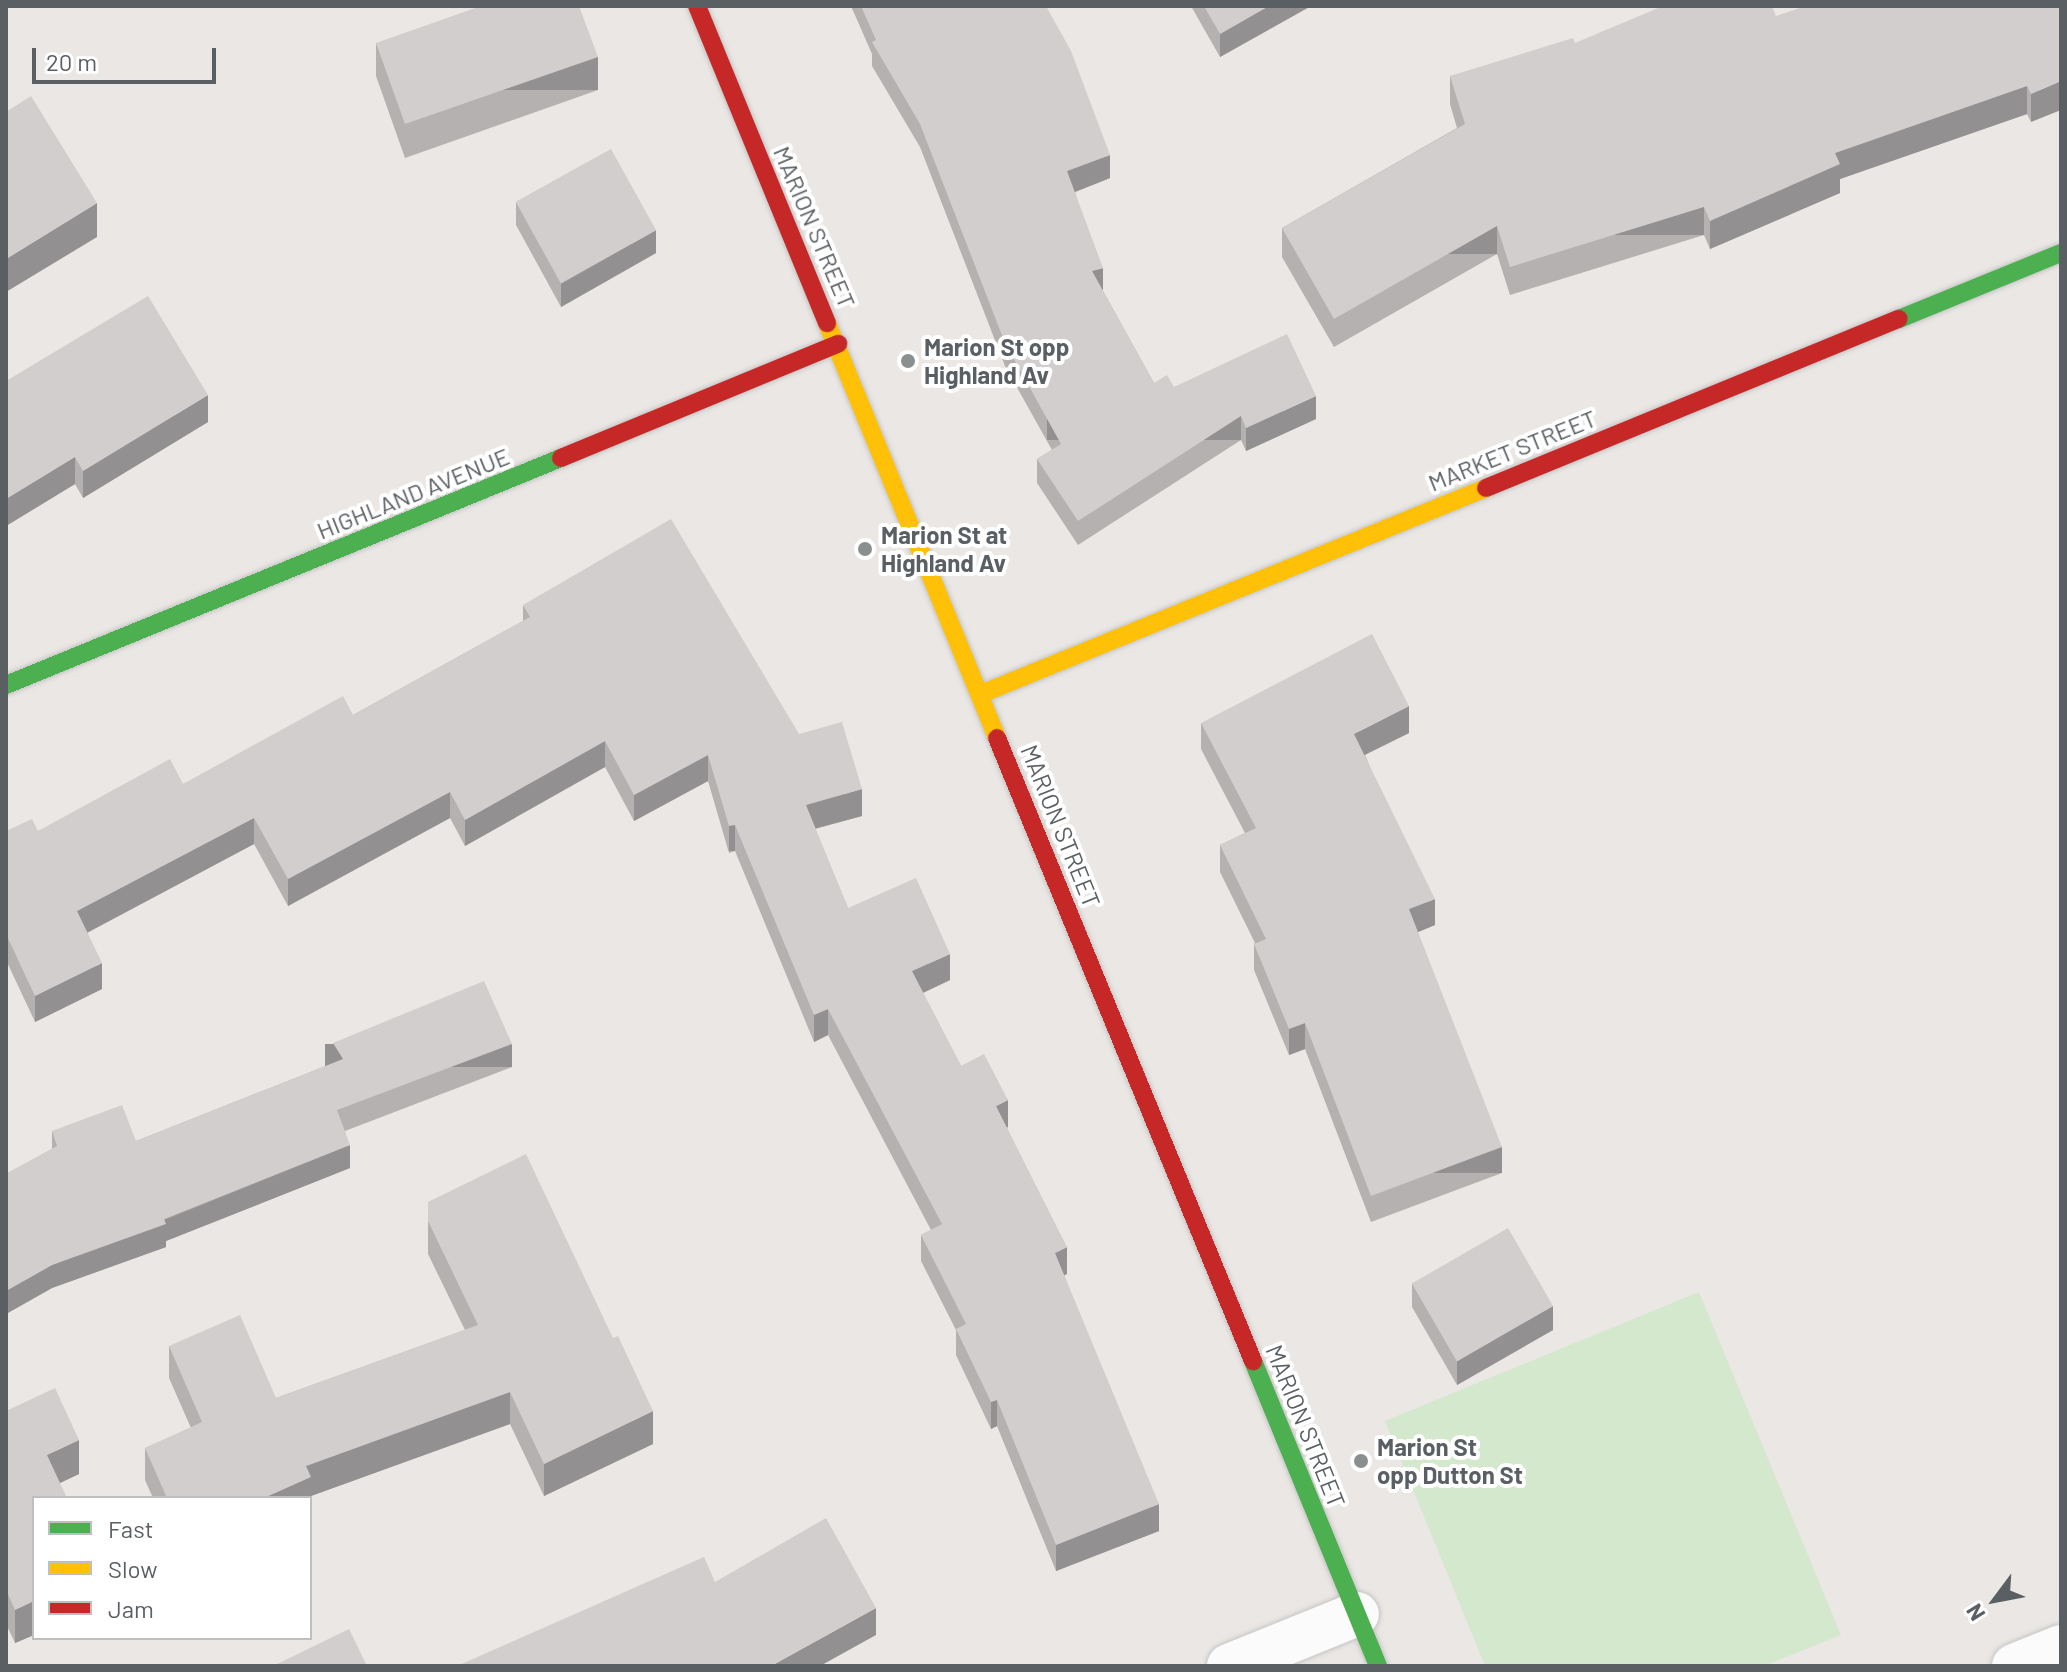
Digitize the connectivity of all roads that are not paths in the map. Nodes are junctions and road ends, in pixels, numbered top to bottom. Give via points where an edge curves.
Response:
1 (697, 6) edge
2 (2061, 253) edge
3 (838, 344) junction
4 (6, 685) edge
5 (981, 694) junction
6 (1357, 1614) junction
7 (2061, 1647) edge
8 (1229, 1666) edge
9 (1378, 1666) edge
10 (2014, 1666) edge

1 - 3 street, MARION STREET
2 - 5 street, MARKET STREET
3 - 4 street, HIGHLAND AVENUE
3 - 5 street, MARION STREET
5 - 6 street, MARION STREET
6 - 8 street
6 - 9 street, MARION STREET
7 - 10 street

